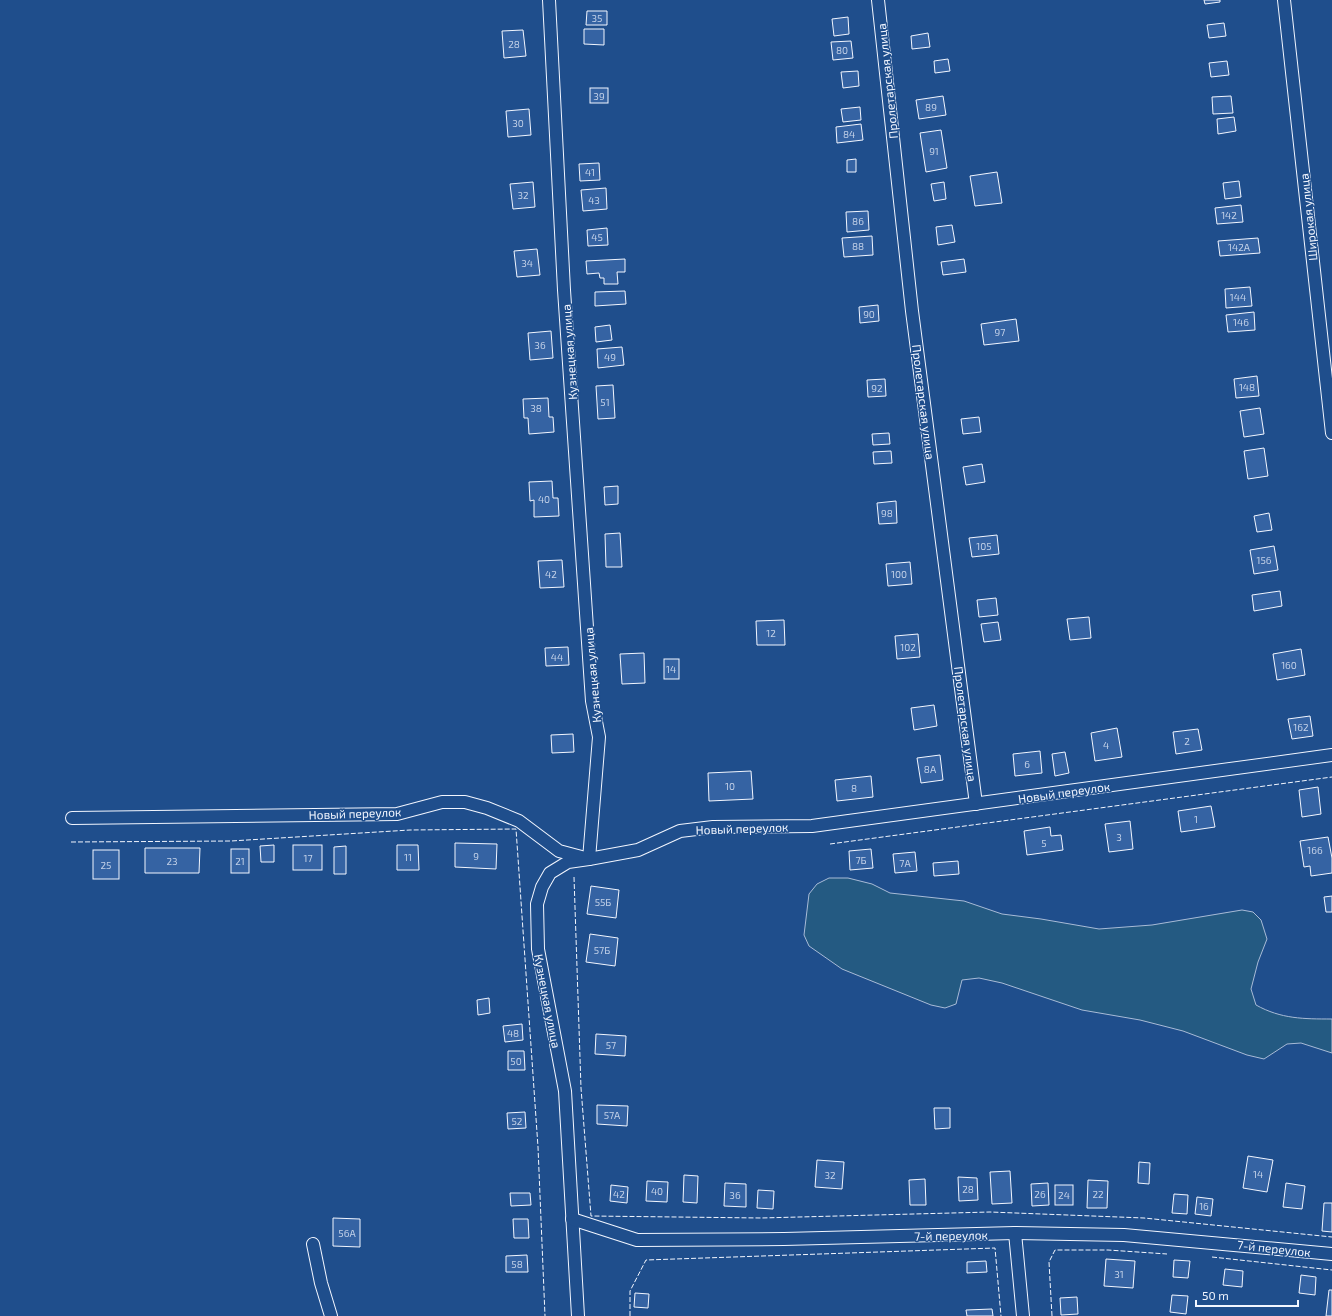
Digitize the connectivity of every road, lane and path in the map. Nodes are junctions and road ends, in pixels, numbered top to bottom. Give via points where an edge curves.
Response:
1 (549, 0) edge
2 (878, 0) edge
3 (1284, 0) edge
4 (1332, 433) edge
5 (1332, 755) edge
6 (976, 804) junction
7 (72, 818) dead end
8 (589, 859) junction
9 (572, 1219) junction
10 (1015, 1233) junction
11 (313, 1244) dead end
12 (1332, 1254) edge
13 (331, 1316) edge
14 (578, 1316) edge
15 (1022, 1316) edge

1 - 8 street, Кузнецкая улица via 565,298 592,701 599,737
2 - 6 street, Пролетарская улица via 912,311
3 - 4 street, Широкая улица
5 - 6 street, Новый переулок
6 - 8 street, Новый переулок via 812,826 713,827 680,832 638,850
7 - 8 street, Новый переулок via 397,814 442,802 465,802 519,821 559,851
8 - 9 street, Кузнецкая улица via 568,862 550,873 537,904 538,949 565,1091
9 - 10 street, 7-й переулок via 638,1240
9 - 14 street, Кузнецкая улица
10 - 12 street, 7-й переулок via 1124,1235
10 - 15 street
11 - 13 street

